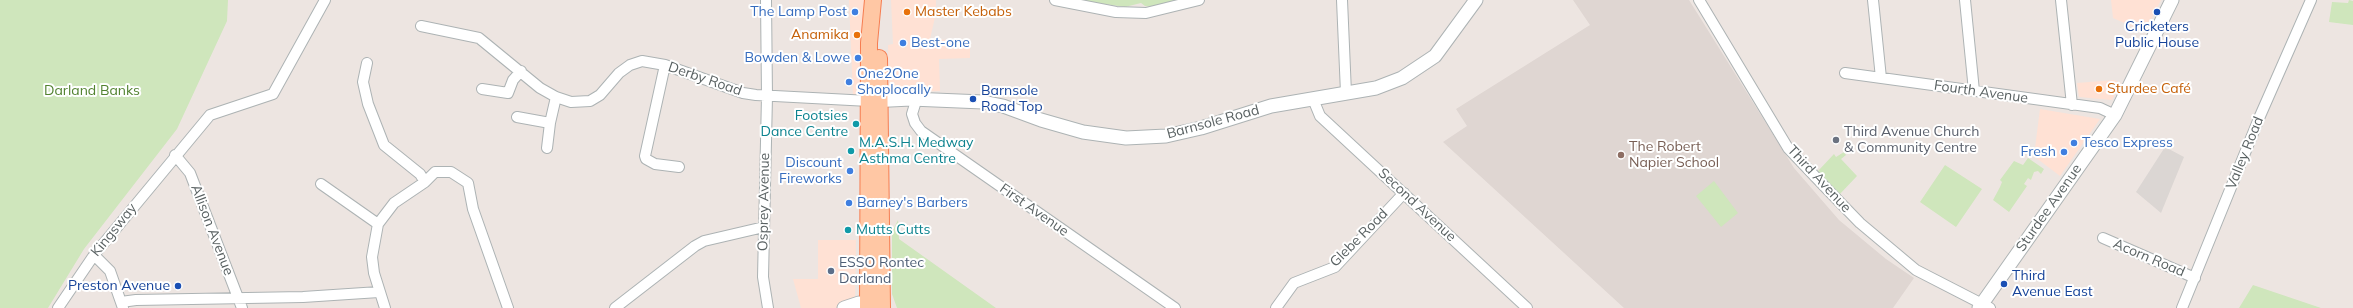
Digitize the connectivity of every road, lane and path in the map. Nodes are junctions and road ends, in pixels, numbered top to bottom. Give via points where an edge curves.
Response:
1 (325, 0) edge
2 (766, 0) edge
3 (1055, 0) edge
4 (1199, 0) edge
5 (1342, 0) edge
6 (1476, 0) edge
7 (1699, 0) edge
8 (1873, 0) edge
9 (1965, 0) edge
10 (2061, 0) edge
11 (2172, 0) edge
12 (2311, 0) edge
13 (873, 8) edge
14 (421, 26) dead end
15 (367, 63) dead end
16 (665, 65) junction
17 (521, 71) junction
18 (1845, 73) dead end
19 (1881, 78) junction
20 (482, 89) dead end
21 (1974, 91) junction
22 (1346, 93) junction
23 (767, 96) junction
24 (556, 97) junction
25 (1313, 99) junction
26 (875, 101) junction
27 (916, 101) junction
28 (2072, 105) junction
29 (2115, 115) junction
30 (518, 117) dead end
31 (881, 118) junction
32 (550, 123) junction
33 (547, 148) dead end
34 (175, 155) junction
35 (679, 167) dead end
36 (425, 182) junction
37 (321, 184) dead end
38 (1404, 193) junction
39 (378, 224) junction
40 (764, 227) junction
41 (2103, 238) dead end
42 (94, 255) junction
43 (2195, 278) junction
44 (379, 292) junction
45 (238, 298) junction
46 (122, 305) edge
47 (875, 306) edge
48 (1984, 307) edge
49 (58, 308) edge
50 (242, 308) edge
51 (385, 308) edge
52 (508, 308) edge
53 (615, 308) edge
54 (768, 308) edge
55 (844, 308) edge
56 (1175, 308) edge
57 (1276, 308) edge
58 (1527, 308) edge
59 (2182, 308) edge

1 - 34 street, Kingsway via 273,94 210,115
2 - 23 street, Osprey Avenue
3 - 4 street via 1116,12 1146,13
5 - 22 street
6 - 22 street, Barnsole Road via 1442,48 1424,63 1402,78 1376,88
7 - 48 street, Third Avenue via 1788,148 1860,223 1916,270
8 - 19 street
9 - 21 street
10 - 28 street
11 - 29 street, Sturdee Avenue
12 - 43 street, Valley Road via 2260,116
13 - 26 main road via 878,42
14 - 17 street, Derby Road via 479,38
15 - 36 street via 363,82 368,104 384,145 420,174
16 - 23 street, Derby Road via 743,93
16 - 24 street, Derby Road via 642,61 630,65 609,82 600,95 590,101 571,102
16 - 35 street via 645,156 655,164
17 - 20 street via 513,80 508,93
17 - 24 street, Derby Road via 540,88
18 - 19 street, Fourth Avenue
19 - 21 street, Fourth Avenue
21 - 28 street, Fourth Avenue
22 - 25 street, Barnsole Road
23 - 26 street, Derby Road
23 - 40 street, Osprey Avenue
24 - 32 street
25 - 27 street, Barnsole Road via 1271,106 1185,132 1137,138 1083,132 988,102
25 - 38 street, Second Avenue via 1320,116
26 - 27 street, Barnsole Road
26 - 31 main road
26 - 47 main road
27 - 31 street, Barnsole Road via 890,110
27 - 56 street, First Avenue via 912,114 921,131
28 - 29 street, Fourth Avenue via 2100,108
29 - 48 street, Sturdee Avenue
30 - 32 street
31 - 47 main road
32 - 33 street
34 - 42 street, Kingsway
34 - 45 street, Allison Avenue via 190,173
36 - 39 street via 394,203
36 - 52 street via 435,172 451,172 468,183 473,209
37 - 39 street
38 - 57 street, Glebe Road via 1335,267 1294,283
38 - 58 street, Second Avenue
39 - 44 street via 372,257
40 - 53 street via 695,246
40 - 54 street, Osprey Avenue via 763,277
41 - 43 street, Acorn Road
42 - 46 street via 110,271
42 - 49 street, Kingsway
43 - 59 street, Valley Road
44 - 45 street
44 - 51 street
45 - 46 street
45 - 50 street, Allison Avenue
47 - 55 street

